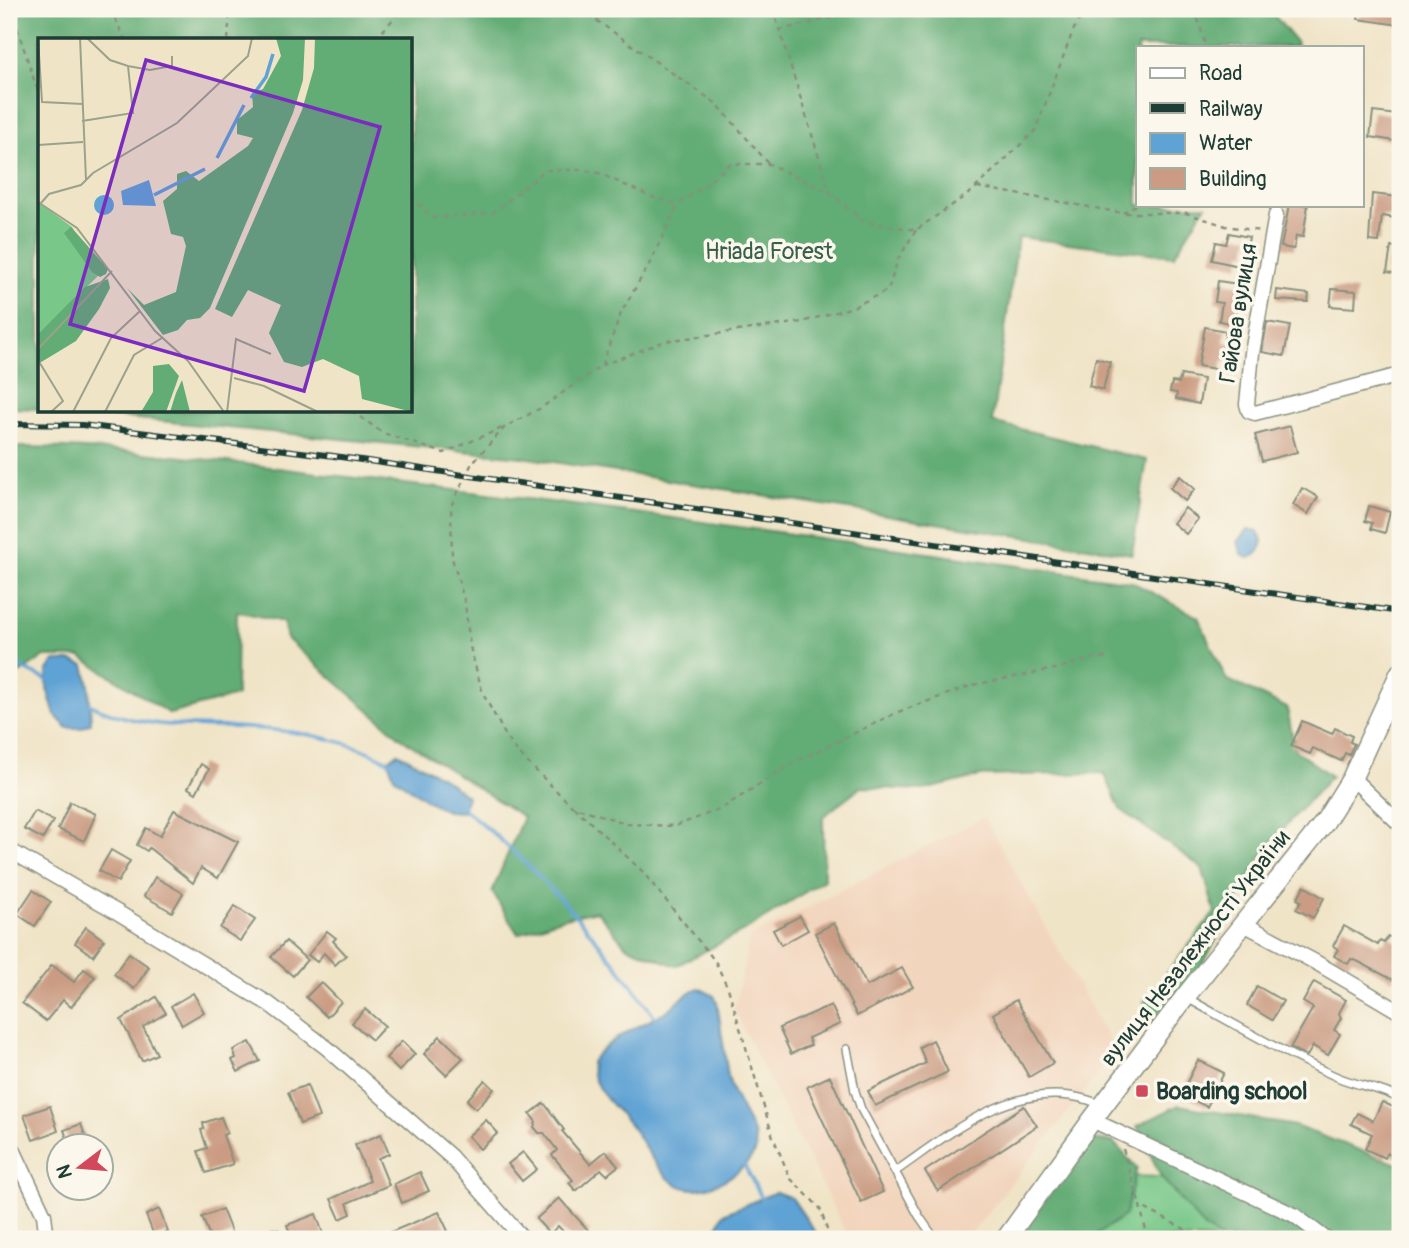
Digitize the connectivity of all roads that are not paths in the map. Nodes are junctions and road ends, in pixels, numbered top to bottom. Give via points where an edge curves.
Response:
1 (1276, 215) dead end
2 (1400, 375) edge
3 (1400, 673) edge
4 (1352, 778) junction
5 (1400, 824) edge
6 (9, 850) edge
7 (1242, 923) junction
8 (1185, 997) junction
9 (1400, 1012) edge
10 (847, 1049) dead end
11 (1400, 1099) edge
12 (1098, 1112) junction
13 (9, 1141) edge
14 (896, 1171) junction
15 (47, 1239) edge
16 (261, 1239) edge
17 (282, 1239) edge
18 (523, 1239) edge
19 (935, 1239) edge
20 (1006, 1239) edge
21 (1326, 1239) edge

1 - 2 street, Гайова вулиця via 1252,353 1249,411
3 - 4 main road, вулиця Незалежності України
4 - 5 street
4 - 7 main road, вулиця Незалежності України via 1324,823
6 - 18 street via 269,1004 327,1048 450,1157
7 - 8 main road, вулиця Незалежності України
7 - 9 street
8 - 11 lane via 1290,1056
8 - 12 main road, вулиця Незалежності України
10 - 14 lane via 862,1109
12 - 14 lane via 1069,1095 1031,1097 993,1108
12 - 20 main road, вулиця Незалежності України
12 - 21 street via 1118,1132 1294,1214
13 - 15 street via 44,1215
14 - 19 lane
16 - 17 street

